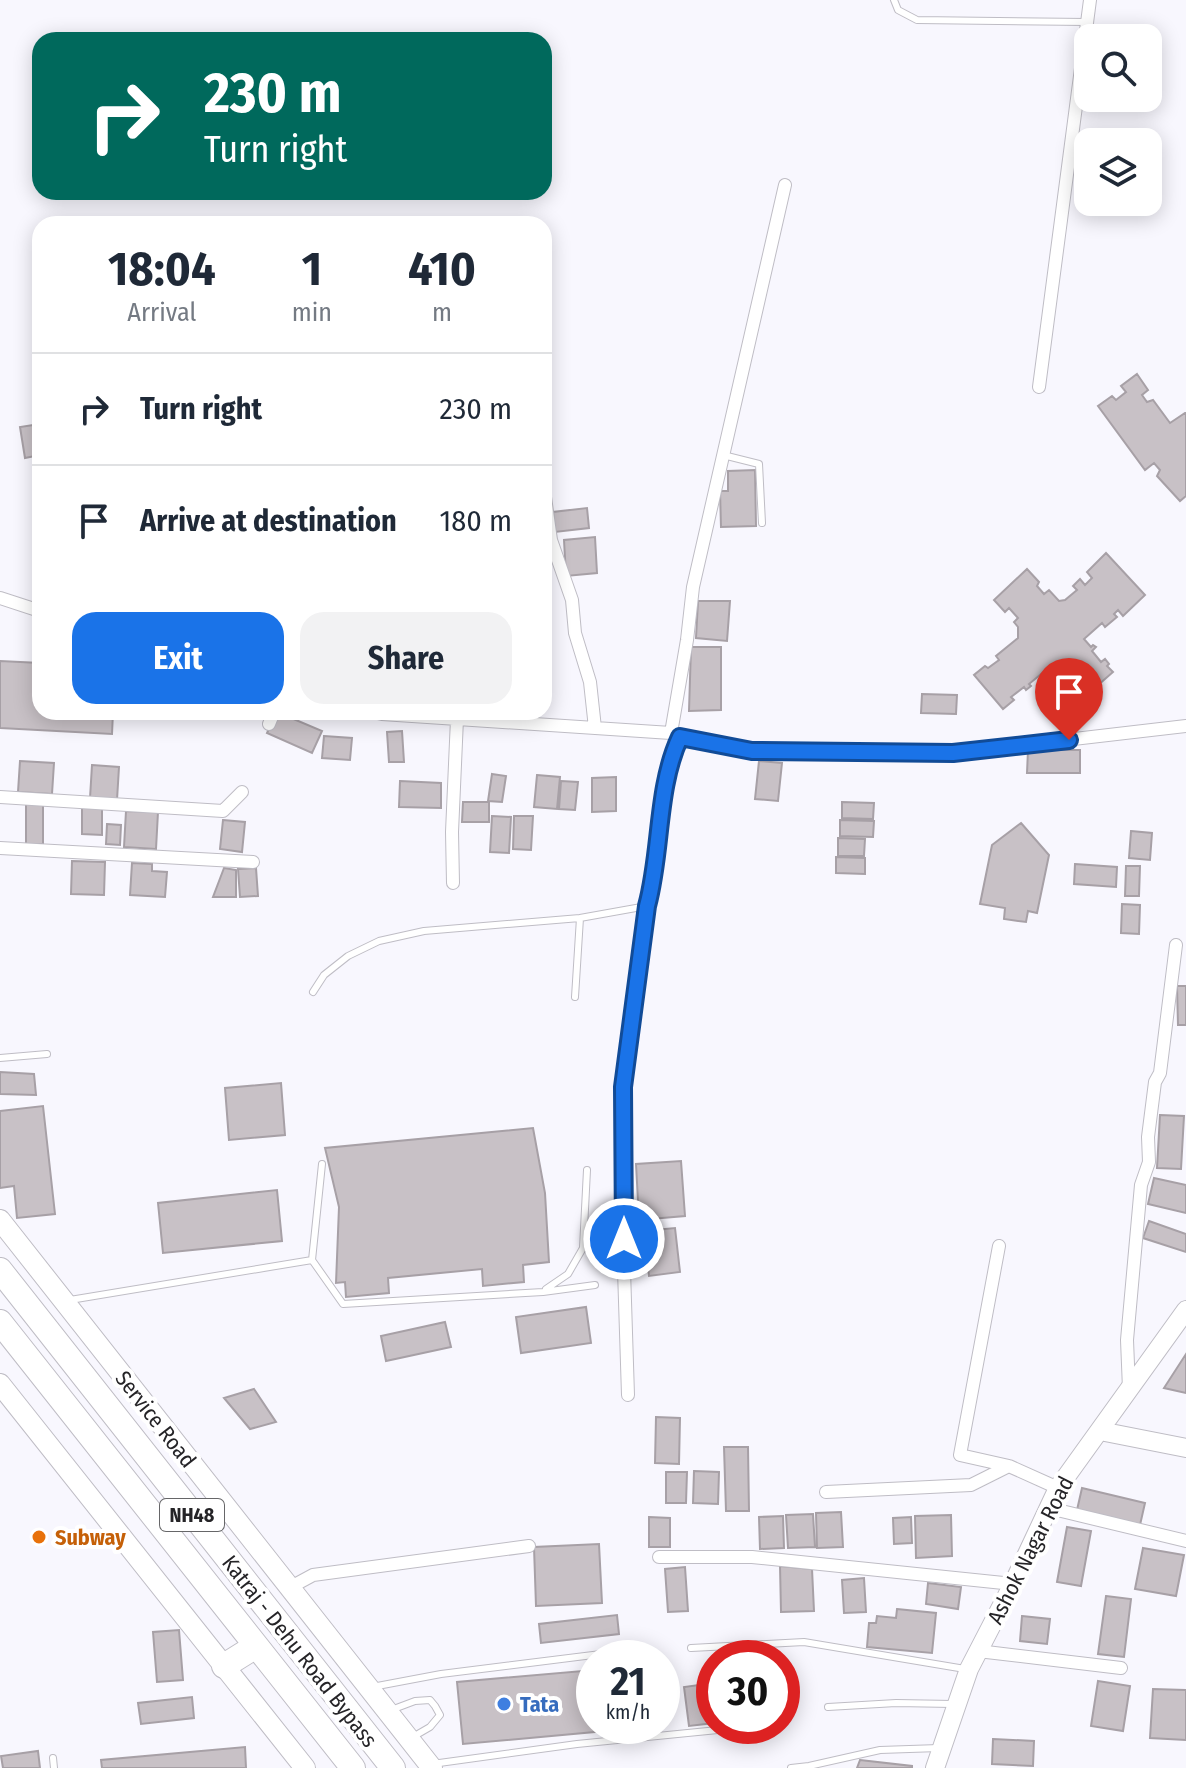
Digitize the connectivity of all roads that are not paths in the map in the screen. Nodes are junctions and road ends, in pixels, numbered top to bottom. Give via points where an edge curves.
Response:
1 (894, 0) edge
2 (1090, 0) edge
3 (1087, 22) junction
4 (785, 185) dead end
5 (1039, 387) dead end
6 (723, 455) junction
7 (762, 523) dead end
8 (552, 543) edge
9 (0, 598) edge
10 (32, 608) edge
11 (457, 720) edge
12 (472, 720) edge
13 (1186, 726) edge
14 (595, 728) junction
15 (676, 735) junction
16 (242, 792) dead end
17 (0, 797) edge
18 (0, 848) edge
19 (253, 862) dead end
20 (453, 883) dead end
21 (647, 906) junction
22 (580, 918) junction
23 (1176, 945) dead end
24 (313, 992) dead end
25 (575, 997) dead end
26 (47, 1054) dead end
27 (0, 1058) edge
28 (322, 1164) dead end
29 (587, 1170) dead end
30 (0, 1220) edge
31 (999, 1246) dead end
32 (312, 1260) junction
33 (0, 1270) edge
34 (595, 1285) dead end
35 (543, 1292) junction
36 (63, 1302) junction
37 (1186, 1310) edge
38 (0, 1322) edge
39 (0, 1384) edge
40 (1129, 1390) junction
41 (628, 1395) dead end
42 (1100, 1431) junction
43 (1186, 1448) edge
44 (1009, 1466) junction
45 (1058, 1488) junction
46 (826, 1492) dead end
47 (1049, 1508) junction
48 (1186, 1541) edge
49 (529, 1546) dead end
50 (659, 1557) dead end
51 (1013, 1584) junction
52 (289, 1588) junction
53 (256, 1646) junction
54 (691, 1648) dead end
55 (978, 1651) junction
56 (576, 1657) edge
57 (224, 1666) junction
58 (1121, 1668) dead end
59 (969, 1669) junction
60 (368, 1687) junction
61 (956, 1704) junction
62 (828, 1707) dead end
63 (387, 1712) junction
64 (696, 1732) edge
65 (409, 1739) junction
66 (943, 1748) junction
67 (53, 1758) dead end
68 (430, 1766) edge
69 (54, 1768) edge
70 (305, 1768) edge
71 (353, 1768) edge
72 (393, 1768) edge
73 (791, 1768) edge
74 (935, 1768) edge

1 - 3 lane via 898,10 917,20
2 - 3 street
3 - 5 street
4 - 6 street
6 - 7 lane via 759,464
6 - 15 street via 693,587
8 - 14 street via 572,600
9 - 10 street
11 - 20 street
12 - 14 street
13 - 15 street via 953,753 752,751
14 - 15 street
15 - 21 street
16 - 17 street via 223,811
18 - 19 street
21 - 22 lane
21 - 41 street via 623,1087
22 - 24 lane via 424,931 379,941 348,956
22 - 25 lane
23 - 40 street via 1151,1110 1149,1162 1141,1185 1127,1340
26 - 27 lane
28 - 32 lane
29 - 35 lane via 583,1248 568,1274
30 - 36 main road, Service Road
31 - 44 street via 960,1455
32 - 35 lane via 343,1304
32 - 36 lane
33 - 72 highway, Katraj - Dehu Road Bypass / NH48
34 - 35 lane
36 - 52 main road, Service Road
37 - 40 street, Ashok Nagar Road
38 - 53 highway, Katraj - Dehu Road Bypass / NH48
39 - 57 main road
40 - 42 street, Ashok Nagar Road
42 - 43 street
42 - 45 street, Ashok Nagar Road
44 - 45 street
44 - 46 street via 971,1485
45 - 47 street, Ashok Nagar Road
47 - 48 street
47 - 51 street, Ashok Nagar Road
49 - 52 street via 313,1575
50 - 51 street via 752,1557
51 - 55 street, Ashok Nagar Road
52 - 60 main road, Service Road
53 - 57 highway
53 - 71 highway, Katraj - Dehu Road Bypass / NH48
54 - 59 lane via 804,1642
55 - 58 street
55 - 59 street, Ashok Nagar Road
56 - 60 lane
57 - 70 main road
59 - 61 street, Ashok Nagar Road
60 - 63 main road, Service Road
61 - 62 lane
61 - 66 street, Ashok Nagar Road
63 - 65 main road, Service Road
63 - 65 lane via 415,1701 430,1700 435,1706 440,1715
64 - 68 lane
65 - 68 main road, Service Road
66 - 73 lane via 880,1750
66 - 74 street, Ashok Nagar Road
67 - 69 lane

